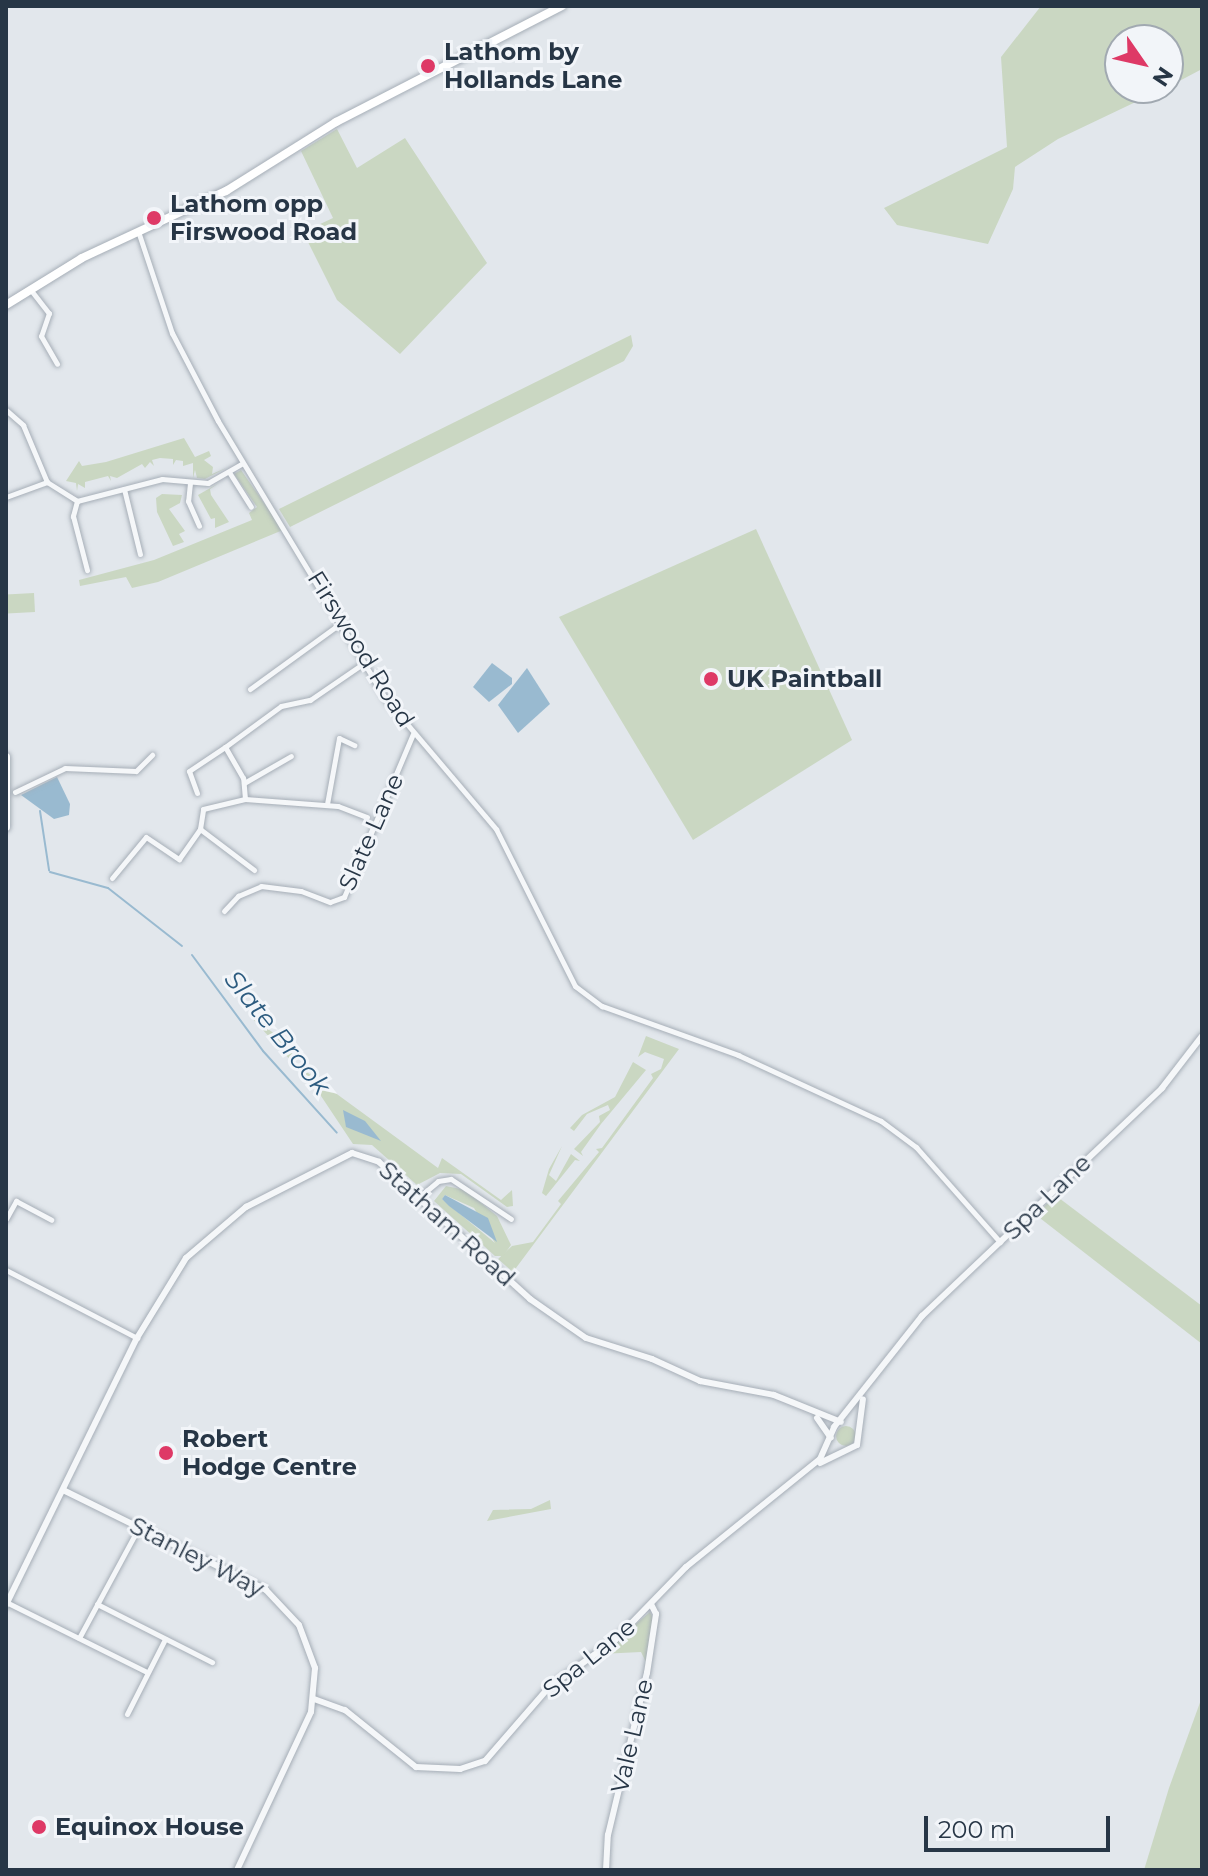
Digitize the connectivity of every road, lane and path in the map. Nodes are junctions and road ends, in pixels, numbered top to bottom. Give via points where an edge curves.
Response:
1 (562, 6) edge
2 (138, 231) junction
3 (30, 287) junction
4 (6, 305) edge
5 (57, 364) dead end
6 (6, 410) edge
7 (244, 463) junction
8 (229, 472) junction
9 (47, 482) junction
10 (190, 483) junction
11 (124, 489) junction
12 (6, 497) edge
13 (77, 501) junction
14 (251, 507) dead end
15 (199, 526) dead end
16 (140, 554) dead end
17 (87, 570) dead end
18 (341, 623) junction
19 (364, 663) junction
20 (250, 689) dead end
21 (413, 734) junction
22 (354, 745) dead end
23 (225, 747) junction
24 (152, 755) dead end
25 (291, 756) dead end
26 (6, 757) edge
27 (244, 783) junction
28 (15, 792) dead end
29 (197, 793) dead end
30 (245, 799) junction
31 (327, 804) junction
32 (367, 817) dead end
33 (6, 827) edge
34 (200, 829) junction
35 (254, 870) dead end
36 (112, 878) dead end
37 (224, 911) dead end
38 (1202, 1036) edge
39 (418, 1198) junction
40 (6, 1219) edge
41 (511, 1219) dead end
42 (51, 1220) dead end
43 (1000, 1242) junction
44 (6, 1270) edge
45 (137, 1338) junction
46 (864, 1396) junction
47 (814, 1415) junction
48 (841, 1422) junction
49 (860, 1431) junction
50 (832, 1440) junction
51 (849, 1450) junction
52 (813, 1466) junction
53 (63, 1490) junction
54 (139, 1527) junction
55 (7, 1604) edge
56 (97, 1604) junction
57 (651, 1604) junction
58 (79, 1638) junction
59 (165, 1639) junction
60 (212, 1662) dead end
61 (147, 1672) junction
62 (314, 1699) junction
63 (127, 1714) dead end
64 (237, 1870) edge
65 (606, 1870) edge

1 - 2 main road via 336,122 226,191
2 - 3 main road
2 - 7 street, Firswood Road via 172,333
3 - 4 main road
3 - 5 street via 49,313 41,336
6 - 9 street via 23,425
7 - 8 street
7 - 18 street, Firswood Road
8 - 10 street via 208,483
8 - 14 street
9 - 12 street
9 - 13 street
10 - 11 street via 162,479
10 - 15 street via 188,501
11 - 13 street
11 - 16 street
13 - 17 street via 73,516
18 - 19 street, Firswood Road
18 - 20 street
19 - 21 street, Firswood Road
19 - 23 street via 310,700 281,706
21 - 37 street, Slate Lane via 337,903 261,886 238,896
21 - 43 street, Firswood Road via 491,822 546,938 585,996 751,1061 881,1121 916,1147
22 - 31 street via 339,738
23 - 27 street
23 - 29 street via 189,771
24 - 28 street via 136,771 65,768
25 - 27 street
26 - 33 main road
27 - 30 street
30 - 31 street via 302,807
30 - 34 street via 203,809
31 - 32 street
34 - 35 street
34 - 36 street via 179,859 146,837
38 - 43 street, Spa Lane via 1162,1088
39 - 41 street via 438,1181 451,1179
39 - 45 street, Statham Road via 379,1162 359,1152 287,1185 206,1238 171,1278
39 - 47 street, Statham Road via 530,1299 586,1338 700,1381 774,1395
40 - 42 street via 16,1201
43 - 46 street, Spa Lane via 922,1316
44 - 45 street
45 - 53 street, Statham Road
46 - 48 street, Spa Lane
46 - 49 street, Spa Lane
47 - 48 street, Statham Road
47 - 50 street, Statham Road
48 - 49 street
48 - 50 street
49 - 51 street via 857,1445
50 - 51 street
50 - 52 street, Spa Lane
51 - 52 street, Spa Lane
52 - 57 street, Spa Lane via 692,1561
53 - 54 street, Stanley Way
53 - 55 street, Statham Road
54 - 56 street
54 - 62 street, Stanley Way via 286,1605 310,1648
55 - 58 street
56 - 58 street
56 - 59 street
57 - 62 street, Spa Lane via 615,1640 549,1687 498,1750 471,1767 437,1770 410,1764 345,1710
57 - 65 street, Vale Lane via 656,1614 647,1673 608,1835
58 - 61 street
59 - 60 street
59 - 61 street
61 - 63 street
62 - 64 street, Stanley Way

